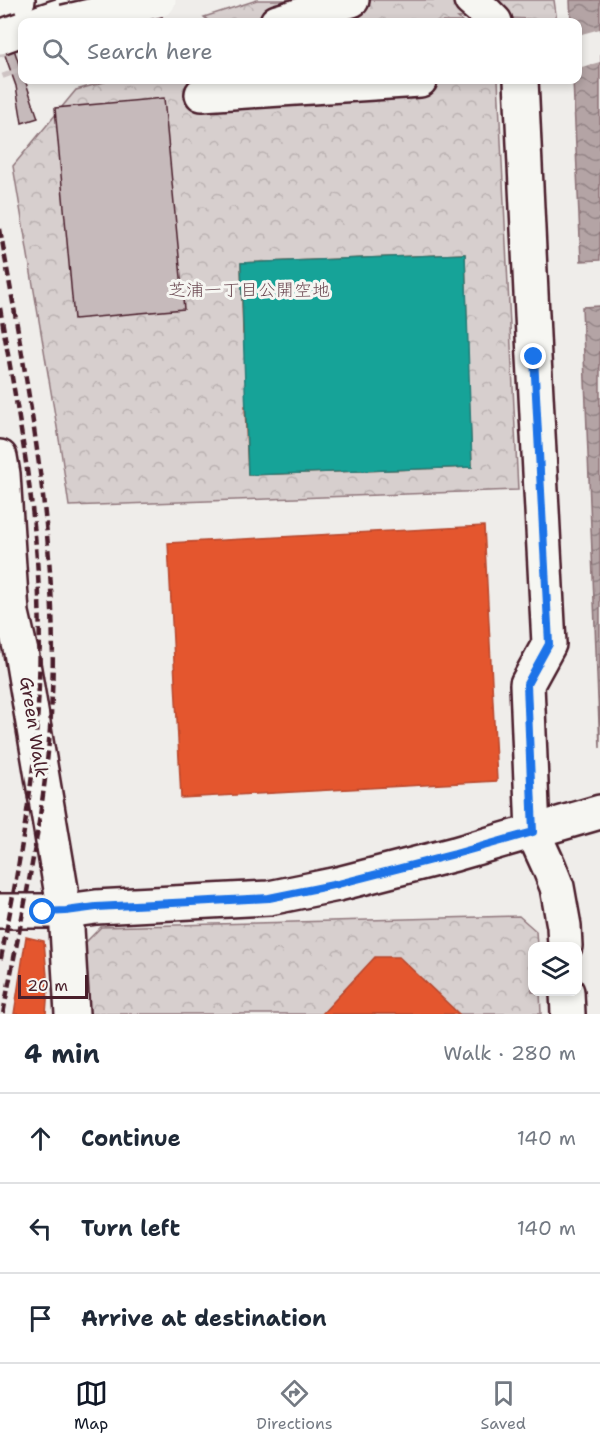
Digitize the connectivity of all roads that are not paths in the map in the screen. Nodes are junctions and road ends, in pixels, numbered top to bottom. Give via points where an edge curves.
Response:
1 (18, 0) edge
2 (105, 0) edge
3 (159, 0) edge
4 (352, 0) edge
5 (471, 0) edge
6 (0, 6) edge
7 (52, 18) edge
8 (81, 18) edge
9 (291, 18) edge
10 (491, 18) edge
11 (18, 32) edge
12 (0, 37) edge
13 (407, 84) edge
14 (521, 84) edge
15 (202, 94) dead end
16 (0, 458) edge
17 (600, 812) edge
18 (533, 832) junction
19 (63, 900) junction
20 (0, 911) edge
21 (565, 942) edge
22 (567, 996) edge
23 (72, 1014) edge
24 (568, 1014) edge

1 - 6 main road
2 - 7 main road
3 - 8 main road, bridge
4 - 9 main road
5 - 10 main road
11 - 12 main road, bridge
13 - 15 main road via 370,95
14 - 18 main road via 549,644 527,684
16 - 19 main road, Green Walk via 12,613
17 - 18 main road
18 - 19 main road via 338,884 269,898 96,907
18 - 21 main road via 557,887
19 - 20 main road
19 - 23 main road, Green Walk
22 - 24 main road

